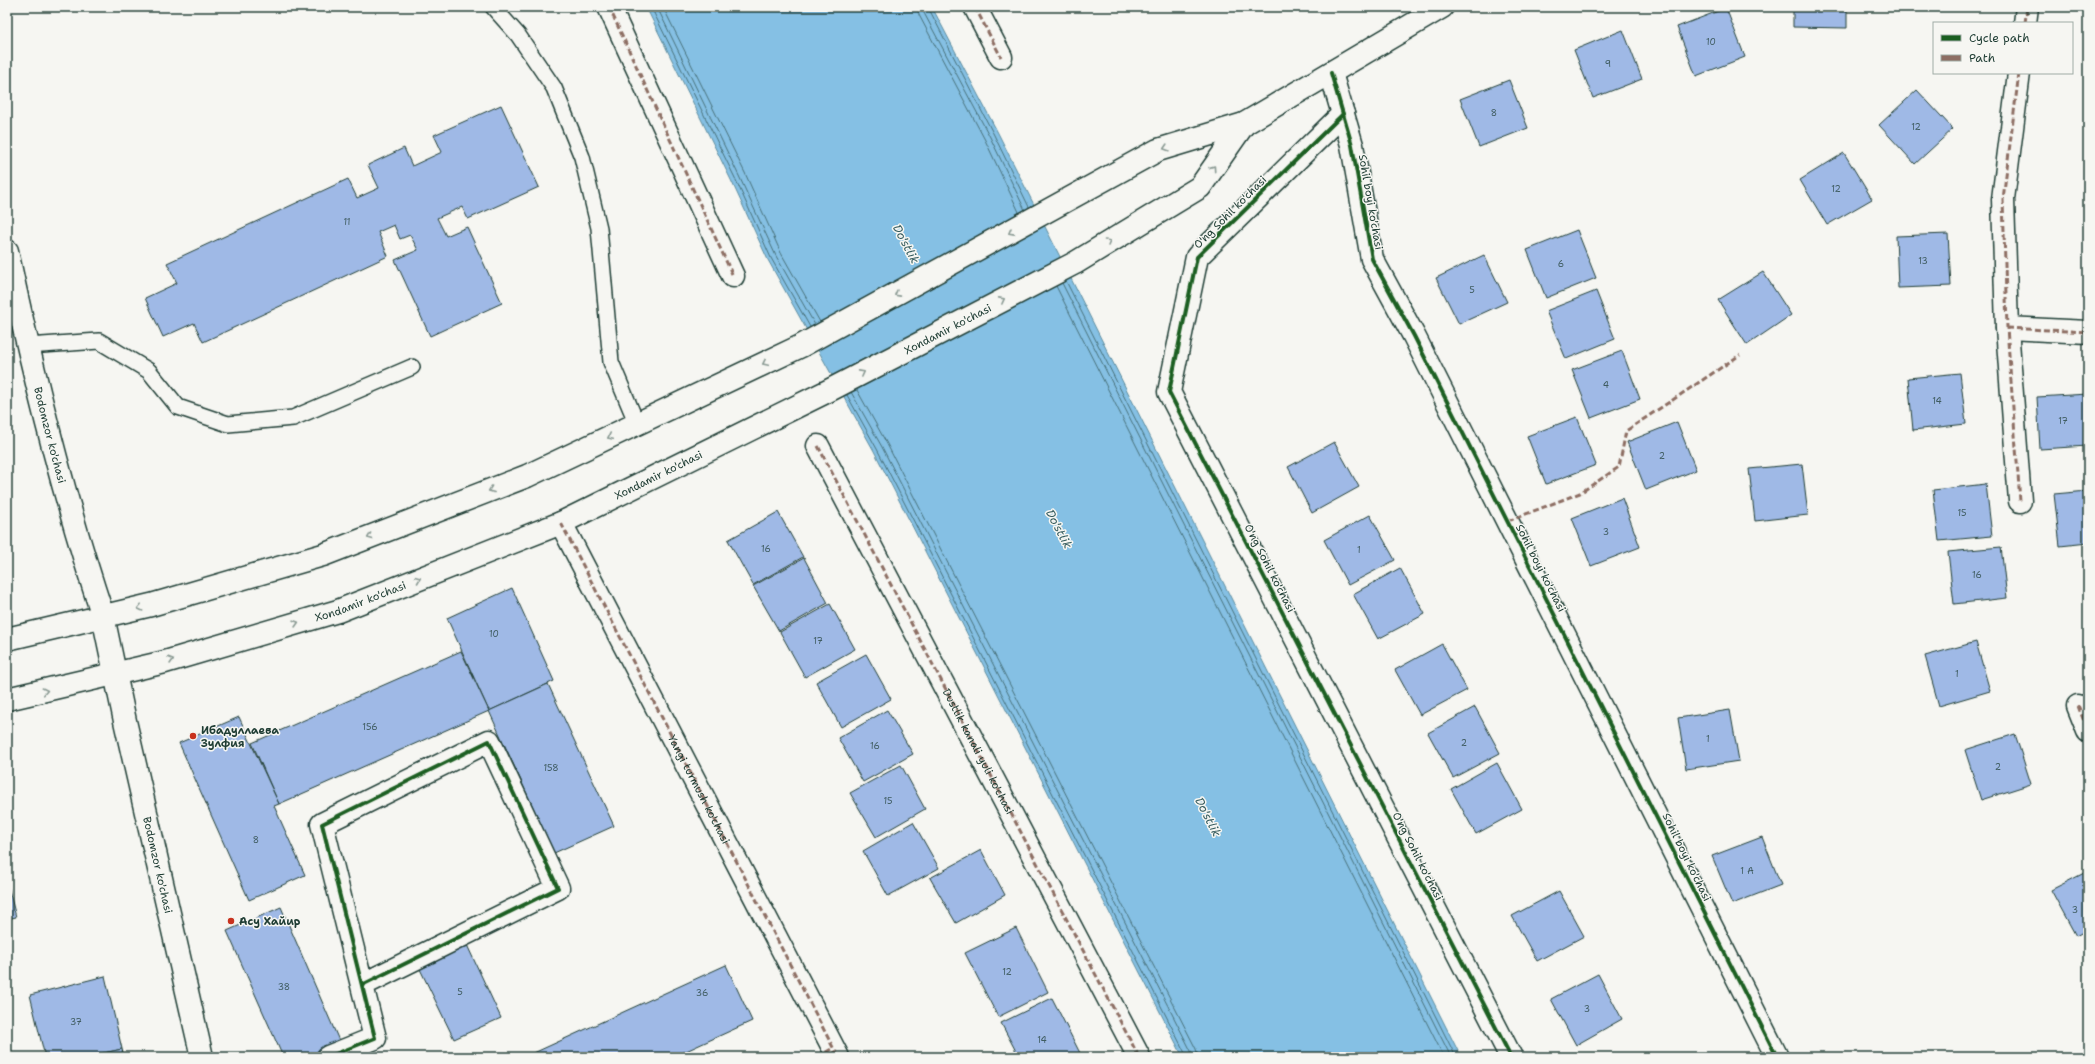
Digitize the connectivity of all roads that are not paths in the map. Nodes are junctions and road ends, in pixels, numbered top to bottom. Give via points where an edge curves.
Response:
1 (493, 7) edge
2 (609, 7) edge
3 (975, 7) edge
4 (1442, 7) edge
5 (2027, 7) edge
6 (2025, 22) edge
7 (1001, 57) dead end
8 (1331, 73) junction
9 (2019, 74) edge
10 (1343, 114) junction
11 (1244, 124) junction
12 (7, 251) edge
13 (733, 276) dead end
14 (2007, 328) junction
15 (2088, 332) edge
16 (28, 346) junction
17 (412, 367) dead end
18 (637, 424) junction
19 (818, 446) dead end
20 (2020, 501) dead end
21 (561, 522) junction
22 (103, 616) junction
23 (7, 639) edge
24 (115, 674) junction
25 (7, 699) edge
26 (2078, 706) dead end
27 (2088, 731) edge
28 (362, 985) junction
29 (829, 1054) edge
30 (202, 1057) edge
31 (328, 1057) edge
32 (1139, 1057) edge
33 (1511, 1057) edge
34 (1777, 1057) edge

1 - 18 lane via 518,35 554,88 582,157 599,228 611,362
2 - 13 street
3 - 7 street
4 - 8 street, Xondamir ko'chasi
5 - 6 street
8 - 10 street, Sohil boyi ko'chasi
8 - 11 street, Xondamir ko'chasi
9 - 14 street via 2003,199
10 - 33 street, O'ng Sohil ko'chasi via 1197,257 1169,392
10 - 34 street, Sohil boyi ko'chasi via 1362,196 1372,259 1414,336
11 -> 18 street, Xondamir ko'chasi via 1158,150 800,346
21 -> 11 street, Xondamir ko'chasi via 828,392 1075,263 1200,187
12 - 16 street, Bodomzor ko'chasi
14 - 15 street
14 - 20 street
16 - 17 lane via 99,341 149,371 178,408 228,424 293,418
16 - 22 street, Bodomzor ko'chasi via 79,545
18 -> 22 street, Xondamir ko'chasi via 527,476 323,555
19 - 32 street, Dustlik kanali yuli ko'chasi
24 -> 21 street, Xondamir ko'chasi via 165,662 338,611
21 - 29 street, Yangi turmush ko'chasi
22 - 23 street, Xondamir ko'chasi
22 - 24 street, Bodomzor ko'chasi
25 -> 24 street, Xondamir ko'chasi
24 - 30 street, Bodomzor ko'chasi
26 - 27 street
28 - 28 street via 322,824 488,741 558,888
28 - 31 street via 375,1038

